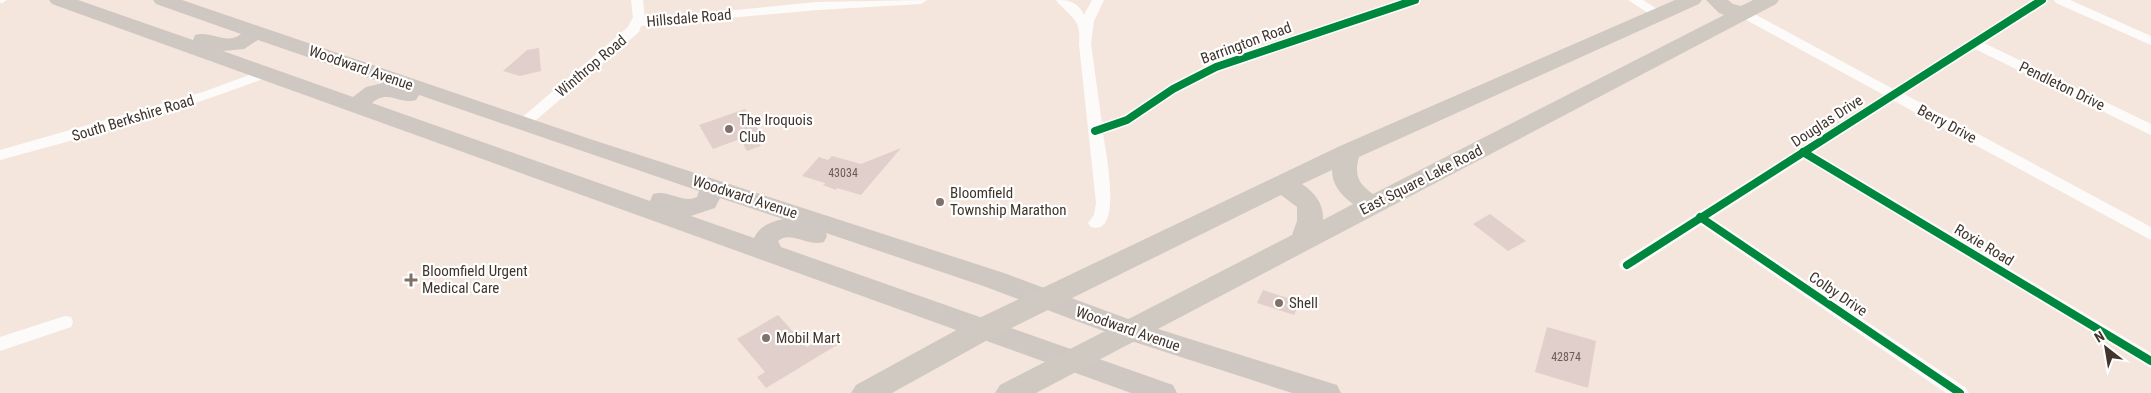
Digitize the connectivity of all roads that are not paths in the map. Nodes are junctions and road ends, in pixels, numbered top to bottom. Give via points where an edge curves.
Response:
1 (58, 0) edge
2 (163, 0) edge
3 (637, 0) edge
4 (921, 0) edge
5 (1062, 0) edge
6 (1098, 0) edge
7 (1415, 0) edge
8 (1634, 0) edge
9 (1692, 0) edge
10 (1716, 0) edge
11 (1769, 0) edge
12 (2042, 0) edge
13 (2060, 0) edge
14 (90, 12) junction
15 (1743, 13) junction
16 (1660, 15) junction
17 (638, 23) junction
18 (1086, 30) junction
19 (255, 32) junction
20 (1693, 39) junction
21 (2151, 41) edge
22 (1974, 42) junction
23 (263, 74) junction
24 (1893, 95) junction
25 (356, 107) junction
26 (524, 123) junction
27 (2151, 130) edge
28 (1095, 131) junction
29 (1348, 152) junction
30 (1803, 152) junction
31 (0, 155) edge
32 (548, 175) junction
33 (1282, 184) junction
34 (713, 186) junction
35 (1372, 206) junction
36 (1700, 217) junction
37 (1096, 223) dead end
38 (2151, 234) edge
39 (1303, 242) junction
40 (771, 254) junction
41 (1627, 265) dead end
42 (975, 274) junction
43 (1044, 300) junction
44 (65, 322) dead end
45 (983, 329) junction
46 (1131, 331) junction
47 (0, 344) edge
48 (1073, 361) junction
49 (2151, 361) edge
50 (866, 393) edge
51 (1010, 393) edge
52 (1163, 393) edge
53 (1327, 393) edge
54 (1960, 393) edge

1 - 14 main road
2 - 19 main road, Woodward Avenue
3 - 17 street, Winthrop Road via 640,7
4 - 17 street, Hillsdale Road
5 - 18 street via 1076,11
6 - 18 street
7 - 28 street, Barrington Road via 1216,66 1173,89 1128,120
8 - 16 street
9 - 16 highway
10 - 15 highway via 1726,9
11 - 15 highway, East Square Lake Road
12 - 22 street, Douglas Drive
13 - 21 street
14 - 19 main road via 136,16 224,46 242,44
14 - 23 main road
15 - 20 highway, East Square Lake Road
15 - 24 street, Berry Drive
16 - 20 highway via 1685,24
16 - 29 highway
17 - 26 street, Winthrop Road
18 - 28 street via 1086,61
19 - 26 main road, Woodward Avenue
20 - 35 highway, East Square Lake Road
22 - 24 street, Douglas Drive
22 - 27 street, Pendleton Drive
23 - 25 main road
23 - 31 street, South Berkshire Road via 174,106
24 - 30 street, Douglas Drive
24 - 38 street, Berry Drive
25 - 26 main road via 375,91 393,90 493,125
25 - 32 main road
26 - 34 main road, Woodward Avenue
28 - 37 street via 1104,203
29 - 33 highway
29 - 35 highway via 1344,169 1347,186
30 - 36 street, Douglas Drive
30 - 49 street, Roxie Road
32 - 34 main road via 593,176 686,209 707,202
32 - 40 main road
33 - 39 highway via 1303,196 1310,205 1312,218
33 - 43 highway
34 - 42 main road, Woodward Avenue
35 - 39 highway, East Square Lake Road
36 - 41 street, Douglas Drive
36 - 54 street, Colby Drive
39 - 46 highway, East Square Lake Road
40 - 42 main road via 765,239 777,228 788,226 923,274
40 - 45 main road
42 - 43 main road, Woodward Avenue
43 - 45 highway
43 - 46 main road, Woodward Avenue
44 - 47 street
45 - 48 main road
45 - 50 highway
46 - 48 highway, East Square Lake Road
46 - 53 main road, Woodward Avenue
48 - 51 highway, East Square Lake Road
48 - 52 main road

